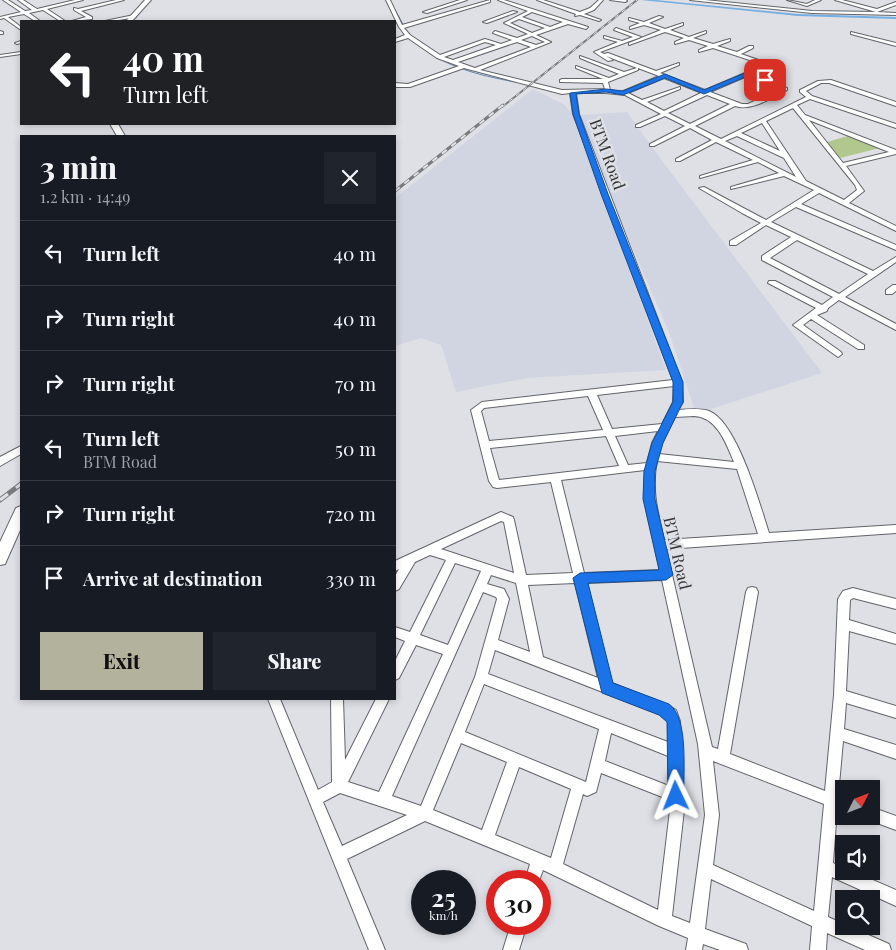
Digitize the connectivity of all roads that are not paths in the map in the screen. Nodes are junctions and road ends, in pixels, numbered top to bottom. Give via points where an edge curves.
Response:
1 (5, 0) edge
2 (20, 0) edge
3 (50, 0) edge
4 (81, 0) edge
5 (120, 0) edge
6 (148, 0) edge
7 (394, 0) edge
8 (465, 0) edge
9 (500, 0) edge
10 (520, 0) edge
11 (539, 0) edge
12 (601, 0) edge
13 (612, 0) edge
14 (692, 0) edge
15 (734, 0) edge
16 (818, 0) edge
17 (837, 0) edge
18 (862, 0) edge
19 (388, 1) edge
20 (486, 1) edge
21 (625, 1) dead end
22 (712, 1) edge
23 (792, 1) edge
24 (440, 2) dead end
25 (67, 3) junction
26 (896, 3) edge
27 (853, 4) junction
28 (57, 5) junction
29 (448, 5) junction
30 (756, 7) junction
31 (43, 8) junction
32 (779, 9) junction
33 (36, 10) junction
34 (78, 10) junction
35 (878, 10) junction
36 (532, 11) junction
37 (0, 12) edge
38 (425, 12) dead end
39 (516, 12) junction
40 (24, 13) junction
41 (829, 13) junction
42 (579, 14) junction
43 (894, 14) edge
44 (521, 16) junction
45 (4, 17) edge
46 (661, 17) dead end
47 (132, 19) edge
48 (631, 19) dead end
49 (36, 20) edge
50 (61, 20) edge
51 (79, 20) edge
52 (120, 20) edge
53 (492, 20) junction
54 (568, 20) junction
55 (599, 20) dead end
56 (485, 22) dead end
57 (506, 23) junction
58 (644, 23) junction
59 (681, 24) dead end
60 (401, 27) junction
61 (20, 28) edge
62 (549, 28) junction
63 (586, 28) dead end
64 (632, 28) dead end
65 (616, 29) dead end
66 (666, 30) junction
67 (495, 32) dead end
68 (704, 32) dead end
69 (853, 33) dead end
70 (530, 34) junction
71 (408, 36) junction
72 (606, 37) dead end
73 (637, 37) junction
74 (690, 38) junction
75 (514, 39) junction
76 (645, 39) junction
77 (728, 40) dead end
78 (396, 41) edge
79 (621, 42) junction
80 (677, 43) dead end
81 (500, 45) junction
82 (896, 45) edge
83 (713, 46) junction
84 (536, 47) junction
85 (751, 47) dead end
86 (702, 51) dead end
87 (20, 53) edge
88 (737, 54) junction
89 (603, 55) junction
90 (0, 56) edge
91 (439, 57) junction
92 (582, 57) dead end
93 (588, 60) junction
94 (453, 62) junction
95 (677, 64) dead end
96 (767, 64) dead end
97 (578, 67) junction
98 (461, 68) junction
99 (636, 69) junction
100 (475, 70) junction
101 (624, 74) junction
102 (660, 76) junction
103 (607, 80) junction
104 (396, 85) edge
105 (678, 88) dead end
106 (608, 91) junction
107 (573, 93) junction
108 (623, 93) junction
109 (705, 93) junction
110 (810, 96) junction
111 (642, 102) junction
112 (734, 104) junction
113 (896, 104) edge
114 (794, 105) junction
115 (664, 114) junction
116 (806, 117) junction
117 (763, 121) junction
118 (638, 126) dead end
119 (896, 126) edge
120 (690, 127) junction
121 (738, 134) junction
122 (717, 141) junction
123 (652, 145) dead end
124 (885, 148) junction
125 (896, 152) edge
126 (788, 158) junction
127 (678, 160) dead end
128 (759, 160) junction
129 (839, 163) junction
130 (786, 173) junction
131 (702, 177) dead end
132 (803, 182) junction
133 (702, 188) dead end
134 (733, 188) dead end
135 (819, 190) junction
136 (844, 203) junction
137 (795, 204) junction
138 (896, 218) edge
139 (766, 223) junction
140 (887, 224) junction
141 (896, 229) edge
142 (796, 237) junction
143 (733, 243) dead end
144 (896, 248) edge
145 (896, 258) edge
146 (874, 274) junction
147 (772, 283) dead end
148 (896, 286) edge
149 (889, 292) dead end
150 (840, 298) junction
151 (824, 308) junction
152 (812, 316) junction
153 (896, 327) edge
154 (861, 346) dead end
155 (838, 354) dead end
156 (678, 382) junction
157 (591, 392) junction
158 (672, 414) junction
159 (666, 427) junction
160 (609, 433) junction
161 (486, 446) junction
162 (20, 451) edge
163 (0, 462) edge
164 (652, 462) junction
165 (741, 466) junction
166 (625, 469) junction
167 (555, 478) junction
168 (20, 514) edge
169 (896, 529) edge
170 (765, 539) junction
171 (660, 546) junction
172 (430, 550) junction
173 (452, 558) junction
174 (0, 559) edge
175 (410, 560) junction
176 (396, 566) edge
177 (488, 569) junction
178 (666, 575) junction
179 (580, 578) junction
180 (522, 580) junction
181 (396, 584) edge
182 (480, 586) junction
183 (752, 592) dead end
184 (896, 604) edge
185 (843, 624) junction
186 (396, 632) edge
187 (413, 638) junction
188 (896, 639) edge
189 (492, 643) junction
190 (450, 651) junction
191 (538, 661) junction
192 (396, 672) edge
193 (481, 676) junction
194 (607, 688) junction
195 (840, 695) junction
196 (274, 700) edge
197 (337, 700) edge
198 (382, 700) edge
199 (896, 712) edge
200 (607, 725) junction
201 (836, 733) junction
202 (457, 734) junction
203 (674, 751) junction
204 (706, 752) junction
205 (896, 752) edge
206 (723, 758) junction
207 (515, 759) junction
208 (596, 764) junction
209 (837, 780) edge
210 (340, 786) junction
211 (579, 786) junction
212 (676, 796) junction
213 (315, 799) junction
214 (383, 800) junction
215 (835, 801) edge
216 (835, 813) edge
217 (425, 814) junction
218 (880, 817) edge
219 (896, 823) edge
220 (486, 839) junction
221 (339, 855) junction
222 (539, 860) junction
223 (556, 868) junction
224 (825, 868) junction
225 (705, 869) junction
226 (536, 870) edge
227 (896, 898) edge
228 (664, 921) junction
229 (820, 922) junction
230 (696, 932) junction
231 (516, 935) edge
232 (377, 950) edge
233 (511, 950) edge
234 (694, 950) edge
235 (740, 950) edge
236 (818, 950) edge
237 (884, 950) edge

1 - 40 street
2 - 33 street
3 - 28 street
4 - 25 street
5 - 34 street
6 - 47 main road
7 - 19 street
8 - 29 street
9 - 36 street
10 - 54 street
11 - 42 street
12 - 42 street via 592,9
13 - 21 street
14 - 22 street
15 - 30 street
16 - 23 street via 807,5
17 - 27 street
18 - 27 street
19 - 60 street
20 - 39 street
20 - 60 street
22 - 30 street
23 - 32 street
24 - 29 street
25 - 28 street
25 - 34 street
26 - 35 street
27 - 35 street
27 - 41 street
28 - 31 street
29 - 38 street
30 - 32 street
31 - 33 street
31 - 50 street
32 - 41 street
33 - 40 street
34 - 51 street via 90,18
35 - 43 street
36 - 44 street
36 - 54 street
37 - 45 street
39 - 44 street
39 - 53 street
40 - 45 street
40 - 49 street
41 - 43 street
42 - 54 street
42 - 55 street
44 - 57 street
44 - 62 street
45 - 61 street
46 - 58 street
47 - 52 street
48 - 58 street
53 - 56 street
53 - 57 street
54 - 62 street
54 - 63 street
57 - 70 street
58 - 64 street
58 - 66 street
59 - 66 street
60 - 71 street
62 - 70 street
65 - 73 street
66 - 74 street
66 - 76 street
67 - 75 street
68 - 74 street
69 - 82 street
70 - 75 street
70 - 84 street via 549,41
71 - 78 street
71 - 91 street
72 - 79 street
73 - 76 street
73 - 79 street
74 - 80 street
74 - 83 street
75 - 81 street
75 - 84 street
76 - 89 street
77 - 83 street
79 - 89 street via 596,52
81 - 91 street via 486,40
81 - 94 street
83 - 86 street
83 - 88 street
84 - 100 street
85 - 88 street
87 - 90 street
88 - 96 street
89 - 99 street
89 - 102 street
91 - 94 street
92 - 93 street
93 - 97 street
93 - 101 street
94 - 98 street
95 - 102 street
97 - 103 street
97 - 103 street via 562,81
98 - 100 street
98 - 104 street via 408,86
99 - 101 street
99 - 102 street
100 - 107 street
101 - 103 street
102 - 108 street
102 - 109 street
103 - 106 street
105 - 111 street
106 - 107 street
106 - 108 street
107 - 156 street, BTM Road via 576,114 605,194
108 - 111 street
109 - 112 street
109 - 112 street via 746,75 785,89 749,106
109 - 115 street
110 - 113 street via 802,91 829,81
110 - 114 street
110 - 119 street
111 - 115 street
112 - 120 street
114 - 116 street
114 - 117 street
115 - 118 street
115 - 120 street
116 - 124 street
116 - 129 street
117 - 121 street
117 - 126 street
120 - 122 street
120 - 123 street
121 - 122 street
121 - 126 street
122 - 127 street
122 - 128 street
124 - 125 street
124 - 129 street
125 - 129 street
126 - 132 street
128 - 130 street
128 - 131 street
129 - 136 street via 861,191
130 - 132 street
130 - 134 street
132 - 135 street
133 - 139 street
135 - 136 street
135 - 137 street
136 - 140 street
137 - 139 street
137 - 144 street
138 - 140 street
139 - 142 street
139 - 143 street
140 - 141 street
142 - 146 street
142 - 150 street via 765,258
145 - 146 street
146 - 150 street
147 - 151 street
148 - 149 street
150 - 151 street
150 - 153 street
151 - 152 street
152 - 154 street
152 - 155 street via 798,323 798,327
156 - 157 street
156 - 158 street, BTM Road via 678,402
157 - 160 street
157 - 161 street via 477,407
158 - 159 street, BTM Road
158 - 165 street via 708,414 718,421
159 - 160 street
159 - 164 street, BTM Road
160 - 161 street
160 - 166 street
161 - 167 street via 497,484
162 - 163 street
164 - 165 street
164 - 166 street
164 - 171 street, BTM Road via 649,499
165 - 170 street
166 - 167 street
167 - 179 street
168 - 174 main road
169 - 170 street
170 - 171 street
171 - 178 street, BTM Road
172 - 173 street
172 - 175 street
172 - 180 street via 501,516 506,517
173 - 177 street
173 - 187 street
175 - 176 street
175 - 181 street
177 - 180 street
177 - 182 street
178 - 179 street
178 - 204 street, BTM Road
179 - 180 street
179 - 194 street
180 - 191 street
182 - 189 street via 503,596
182 - 190 street
183 - 206 street
184 - 185 street via 853,593 847,595
185 - 188 street
185 - 195 street
186 - 187 street
187 - 190 street
187 - 192 street
189 - 191 street
189 - 193 street
190 - 214 street
191 - 194 street
193 - 200 street
193 - 202 street
194 - 203 street via 671,714
195 - 199 street
195 - 201 street
196 - 213 street
197 - 210 street
198 - 210 street
200 - 203 street
200 - 208 street
201 - 205 street
201 - 209 street
202 - 207 street
202 - 217 street
203 - 212 street
204 - 206 street
204 - 225 street, BTM Road via 712,815
206 - 215 street
207 - 211 street
207 - 220 street
208 - 211 street via 591,786 587,789
208 - 212 street
210 - 213 street
210 - 214 street
211 - 223 street
212 - 228 street
213 - 221 street
214 - 217 street
216 - 224 street
217 - 220 street
217 - 221 street
218 - 219 street
220 - 222 street
221 - 232 street
222 - 223 street
222 - 226 street
223 - 228 street
224 - 227 street
224 - 229 street
225 - 229 street
225 - 230 street, BTM Road
228 - 230 street
229 - 236 street
229 - 237 street
230 - 234 street, BTM Road
230 - 235 street
231 - 233 street

